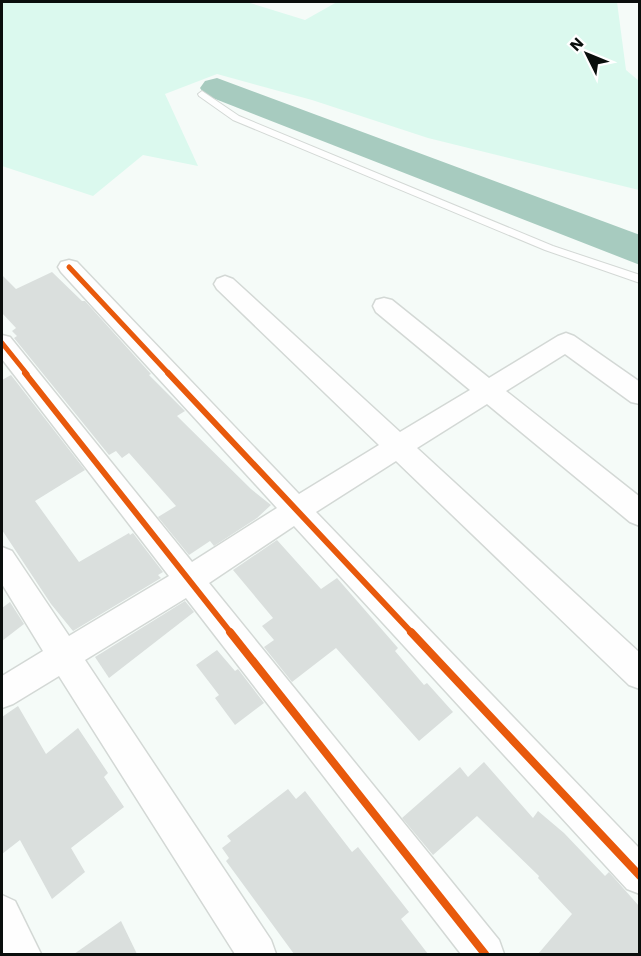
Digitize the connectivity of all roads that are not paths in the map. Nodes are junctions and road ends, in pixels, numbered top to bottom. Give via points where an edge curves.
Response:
1 (202, 94) dead end
2 (69, 267) dead end
3 (639, 279) edge
4 (225, 284) dead end
5 (384, 306) dead end
6 (2, 343) edge
7 (487, 390) junction
8 (639, 395) edge
9 (398, 446) junction
10 (296, 510) junction
11 (639, 514) edge
12 (2, 560) edge
13 (189, 580) junction
14 (63, 655) junction
15 (636, 663) edge
16 (2, 693) edge
17 (639, 876) edge
18 (2, 914) edge
19 (22, 954) edge
20 (257, 954) edge
21 (485, 954) edge

1 - 3 lane via 246,123 549,248
2 - 10 street
4 - 9 street
5 - 7 street
6 - 13 street
7 - 8 street via 566,342
7 - 9 street
7 - 11 street
9 - 10 street
9 - 15 street
10 - 13 street
10 - 17 street
12 - 14 street
13 - 14 street
13 - 21 street
14 - 16 street
14 - 20 street
18 - 19 street

